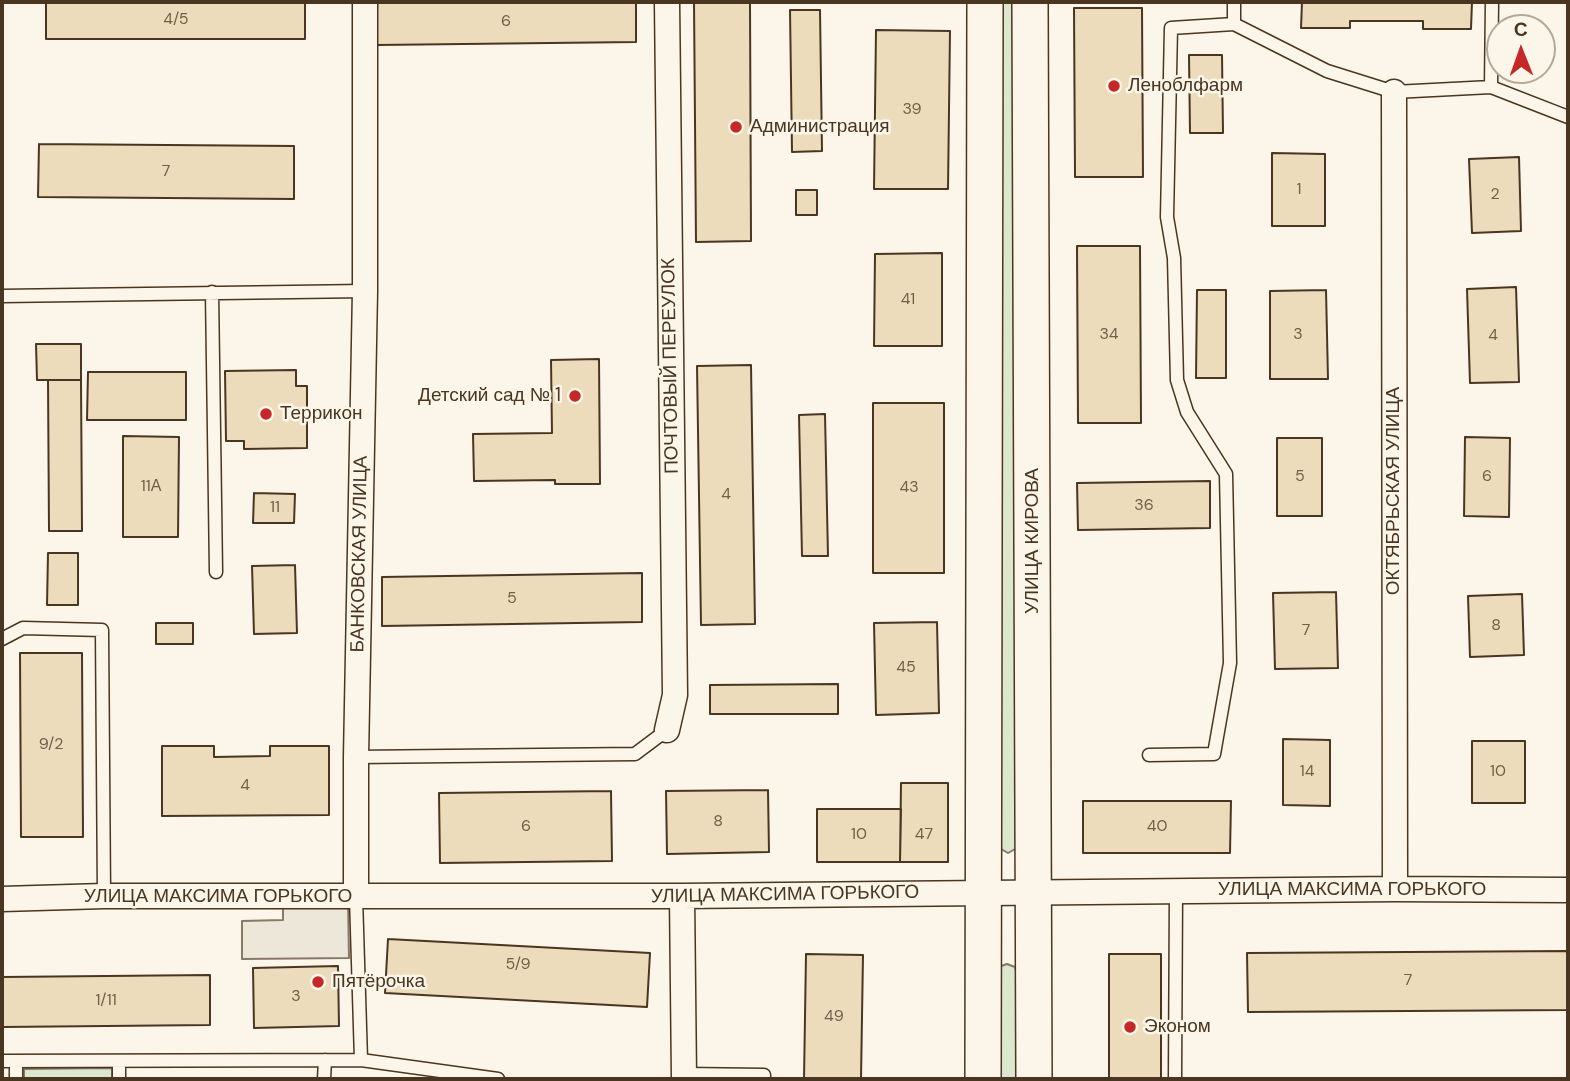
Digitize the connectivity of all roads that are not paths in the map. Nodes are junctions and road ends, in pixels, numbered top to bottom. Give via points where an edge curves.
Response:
1 (365, 2) edge
2 (667, 2) edge
3 (985, 2) edge
4 (1030, 2) edge
5 (1234, 2) edge
6 (1492, 2) edge
7 (1234, 24) junction
8 (1491, 86) junction
9 (1394, 92) junction
10 (1568, 117) edge
11 (365, 291) junction
12 (212, 292) junction
13 (2, 296) edge
14 (216, 572) dead end
15 (2, 639) edge
16 (667, 730) joint
17 (1149, 755) dead end
18 (356, 757) junction
19 (1395, 889) junction
20 (1568, 890) edge
21 (1176, 891) junction
22 (983, 892) junction
23 (1034, 892) junction
24 (104, 895) junction
25 (682, 896) junction
26 (356, 897) junction
27 (2, 899) edge
28 (119, 1060) junction
29 (324, 1060) junction
30 (361, 1060) junction
31 (2, 1061) edge
32 (16, 1061) junction
33 (684, 1077) edge
34 (16, 1079) edge
35 (119, 1079) edge
36 (324, 1079) edge
37 (498, 1079) edge
38 (764, 1079) edge
39 (983, 1079) edge
40 (1034, 1079) edge
41 (1175, 1079) edge

1 - 11 street, БАНКОВСКАЯ УЛИЦА
2 - 16 street, ПОЧТОВЫЙ ПЕРЕУЛОК via 675,695
3 - 22 main road
4 - 23 main road, УЛИЦА КИРОВА
5 - 7 lane
6 - 8 lane
7 - 9 lane via 1327,71
7 - 17 lane via 1171,28 1167,217 1174,258 1177,380 1187,412 1226,474 1230,663 1214,754
8 - 9 lane
8 - 10 lane
9 - 19 street, ОКТЯБРЬСКАЯ УЛИЦА
11 - 12 lane
11 - 18 street, БАНКОВСКАЯ УЛИЦА
12 - 13 lane
12 - 14 lane
15 - 24 lane via 23,628 102,630
16 - 18 lane via 635,754
18 - 26 street, БАНКОВСКАЯ УЛИЦА
19 - 20 street, УЛИЦА МАКСИМА ГОРЬКОГО
19 - 21 street, УЛИЦА МАКСИМА ГОРЬКОГО
21 - 23 street, УЛИЦА МАКСИМА ГОРЬКОГО
21 - 41 lane
22 - 23 street, УЛИЦА МАКСИМА ГОРЬКОГО
22 - 25 street, УЛИЦА МАКСИМА ГОРЬКОГО
22 - 39 main road
23 - 40 main road, УЛИЦА КИРОВА
24 - 26 street, УЛИЦА МАКСИМА ГОРЬКОГО
24 - 27 street, УЛИЦА МАКСИМА ГОРЬКОГО
25 - 26 street, УЛИЦА МАКСИМА ГОРЬКОГО
25 - 33 street
26 - 30 lane
28 - 29 lane
28 - 32 lane
28 - 35 lane
29 - 30 lane
29 - 36 lane
30 - 37 lane
31 - 32 lane
32 - 34 lane
33 - 38 lane via 764,1074

